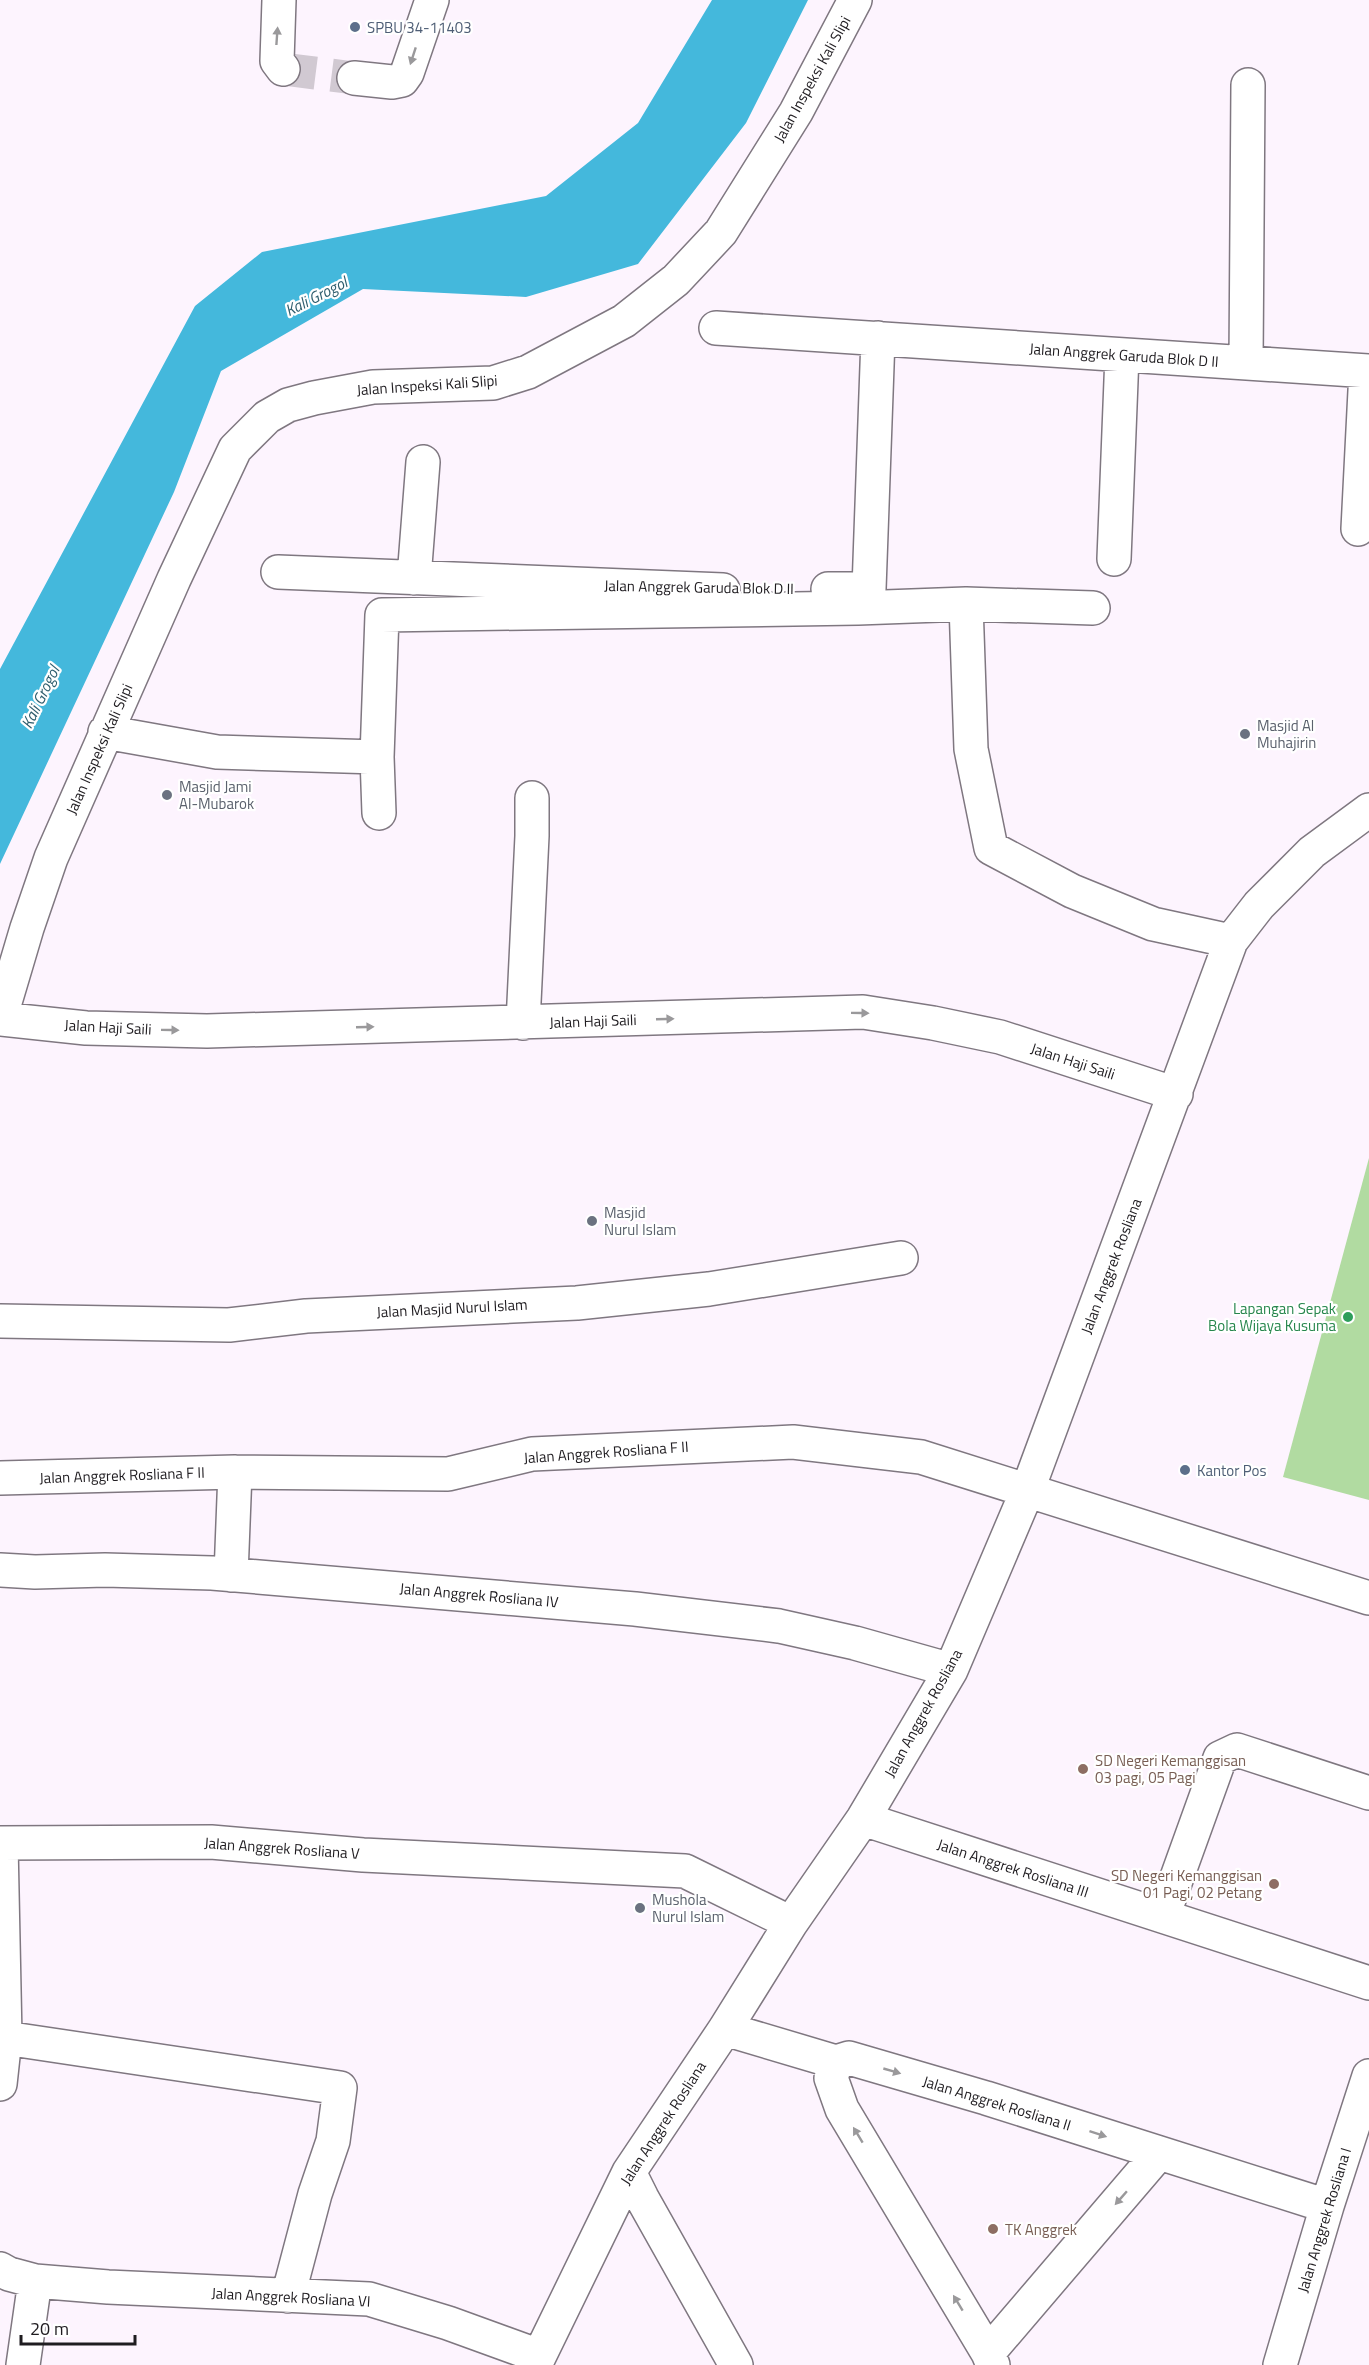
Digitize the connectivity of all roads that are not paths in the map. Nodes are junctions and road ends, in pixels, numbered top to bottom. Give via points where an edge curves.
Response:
1 (279, 0) edge
2 (432, 0) edge
3 (855, 0) edge
4 (283, 69) dead end
5 (354, 78) tunnel mouth
6 (1248, 85) dead end
7 (716, 328) dead end
8 (879, 338) junction
9 (1122, 355) junction
10 (1246, 363) junction
11 (1368, 371) edge
12 (423, 462) dead end
13 (1358, 529) dead end
14 (1114, 559) dead end
15 (278, 572) dead end
16 (414, 578) junction
17 (966, 604) junction
18 (1093, 608) dead end
19 (105, 732) junction
20 (377, 757) junction
21 (532, 798) dead end
22 (1369, 810) edge
23 (379, 813) dead end
24 (1231, 941) junction
25 (0, 1019) edge
26 (523, 1023) junction
27 (1176, 1094) junction
28 (901, 1258) dead end
29 (0, 1321) edge
30 (235, 1472) junction
31 (0, 1478) edge
32 (1028, 1489) junction
33 (0, 1570) edge
34 (231, 1575) junction
35 (1369, 1598) edge
36 (951, 1670) junction
37 (1369, 1793) edge
38 (863, 1820) junction
39 (1163, 1916) junction
40 (791, 1923) junction
41 (1369, 1983) edge
42 (725, 2029) junction
43 (5, 2038) junction
44 (836, 2062) junction
45 (1369, 2076) edge
46 (0, 2084) edge
47 (1159, 2153) junction
48 (629, 2172) junction
49 (1327, 2206) junction
50 (0, 2269) edge
51 (35, 2281) junction
52 (288, 2296) junction
53 (991, 2359) edge
54 (537, 2360) edge
55 (23, 2365) edge
56 (736, 2365) edge
57 (1280, 2365) edge

4 -> 1 street via 277,61
2 -> 5 street via 402,80
3 - 19 street, Jalan Inspeksi Kali Slipi via 796,112 721,232 676,280 624,321 528,372 493,382 373,387 288,405 267,417 235,449
6 - 10 street
7 - 8 street, Jalan Anggrek Garuda Blok D II
8 - 9 street, Jalan Anggrek Garuda Blok D II
8 - 16 street, Jalan Anggrek Garuda Blok D II via 869,589 717,590
9 - 10 street, Jalan Anggrek Garuda Blok D II
9 - 14 street
10 - 11 street, Jalan Anggrek Garuda Blok D II
11 - 13 street
12 - 16 street
15 - 16 street, Jalan Anggrek Garuda Blok D II
17 - 18 street
17 - 20 street via 382,615
17 - 24 street via 971,748 991,848 1072,891 1153,924
19 - 20 street via 217,752
19 - 25 street, Jalan Inspeksi Kali Slipi via 51,858
20 - 23 street
21 - 26 street
22 - 24 street, Jalan Anggrek Rosliana via 1312,852 1259,905
24 - 27 street, Jalan Anggrek Rosliana
25 -> 26 street, Jalan Haji Saili via 86,1028 207,1031
26 -> 27 street, Jalan Haji Saili via 863,1012 1000,1037
27 - 32 street, Jalan Anggrek Rosliana
28 - 29 street, Jalan Masjid Nurul Islam via 709,1289 577,1303 306,1316 220,1325
30 - 31 street, Jalan Anggrek Rosliana F II
30 - 32 street, Jalan Anggrek Rosliana F II via 448,1474 532,1454 793,1442 921,1457
30 - 34 street
32 - 35 street, Jalan Anggrek Rosliana F II
32 - 36 street, Jalan Anggrek Rosliana
33 - 34 street, Jalan Anggrek Rosliana IV
34 - 36 street, Jalan Anggrek Rosliana IV via 635,1609 779,1626
36 - 38 street, Jalan Anggrek Rosliana
37 - 39 street via 1237,1750 1220,1758
38 - 39 street, Jalan Anggrek Rosliana III
38 - 40 street, Jalan Anggrek Rosliana
39 - 41 street, Jalan Anggrek Rosliana III
40 - 42 street, Jalan Anggrek Rosliana
40 - 43 street, Jalan Anggrek Rosliana V via 685,1870 363,1855 211,1842 1,1843
42 - 44 street, Jalan Anggrek Rosliana II
42 - 48 street, Jalan Anggrek Rosliana
43 - 46 street, Jalan Anggrek Rosliana V
43 - 52 street via 340,2088 333,2141
44 -> 47 street, Jalan Anggrek Rosliana II via 849,2058
53 -> 44 street via 842,2109 831,2078
45 - 49 street, Jalan Anggrek Rosliana I
47 - 49 street, Jalan Anggrek Rosliana II
47 -> 53 street
48 - 54 street, Jalan Anggrek Rosliana
48 - 56 street
49 - 57 street, Jalan Anggrek Rosliana I
50 - 51 street
51 - 52 street, Jalan Anggrek Rosliana VI
51 - 55 street
52 - 54 street, Jalan Anggrek Rosliana VI via 369,2299 448,2323

